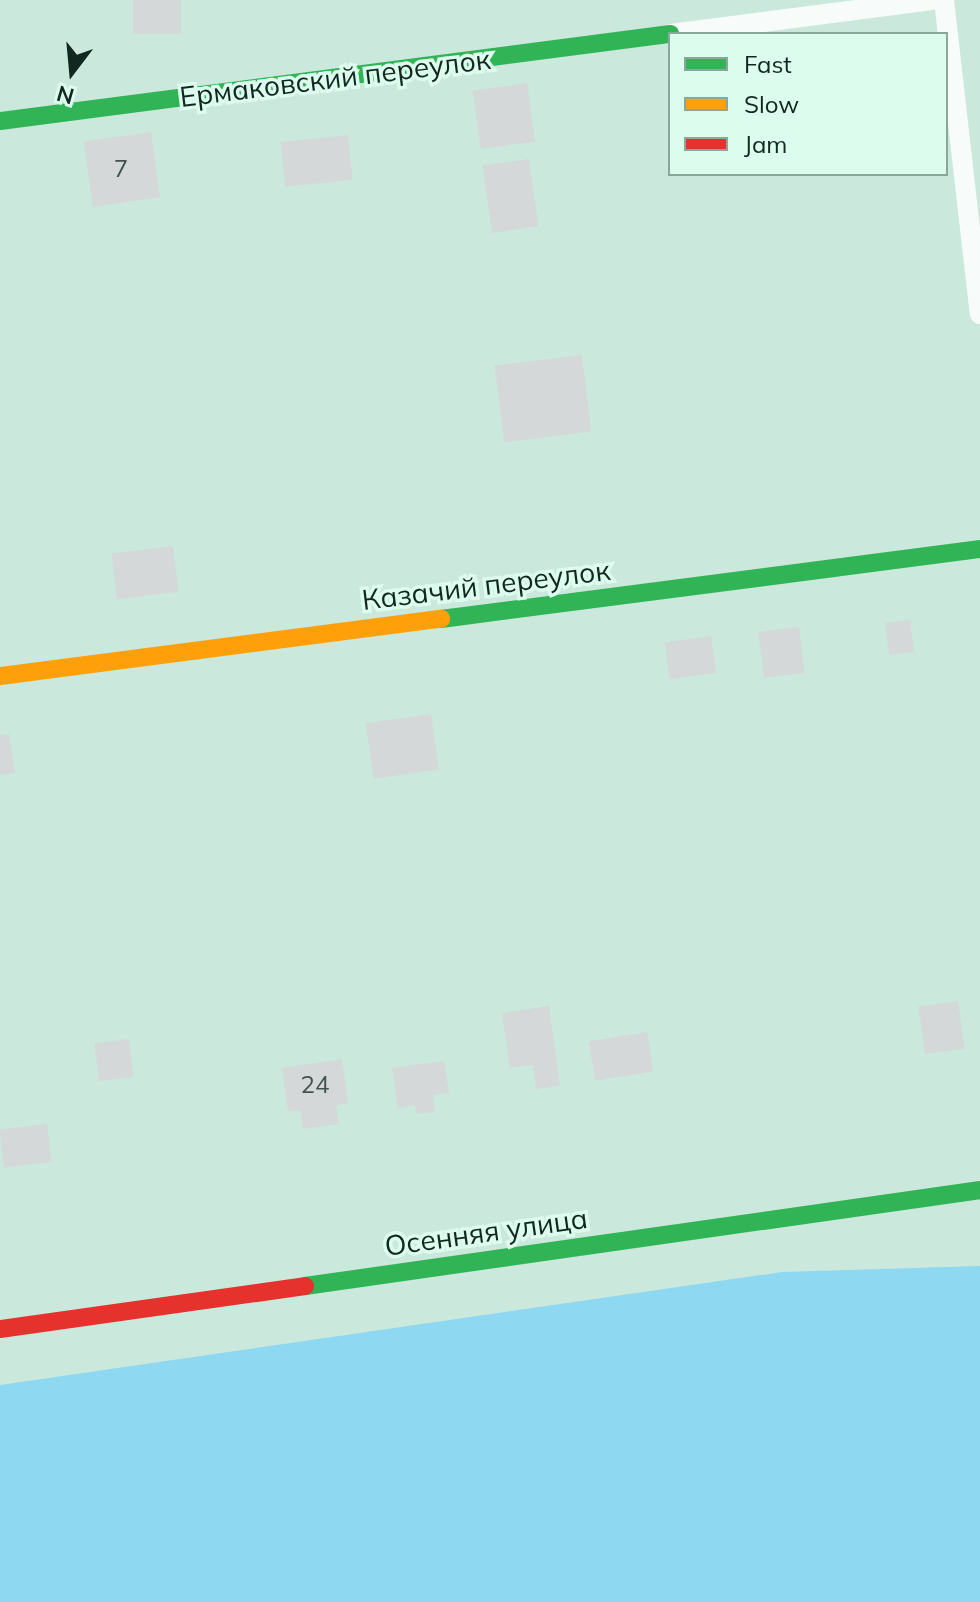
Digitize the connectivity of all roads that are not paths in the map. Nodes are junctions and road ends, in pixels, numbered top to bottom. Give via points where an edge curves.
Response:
1 (932, 0) edge
2 (944, 0) edge
3 (685, 32) edge
4 (948, 32) edge
5 (668, 34) edge
6 (948, 35) edge
7 (0, 121) edge
8 (980, 314) edge
9 (980, 549) edge
10 (0, 676) edge
11 (980, 1190) edge
12 (0, 1329) edge

1 - 3 street, Ермаковский переулок
2 - 4 street
5 - 7 street, Ермаковский переулок
6 - 8 street
9 - 10 street, Казачий переулок
11 - 12 street, Осенняя улица

